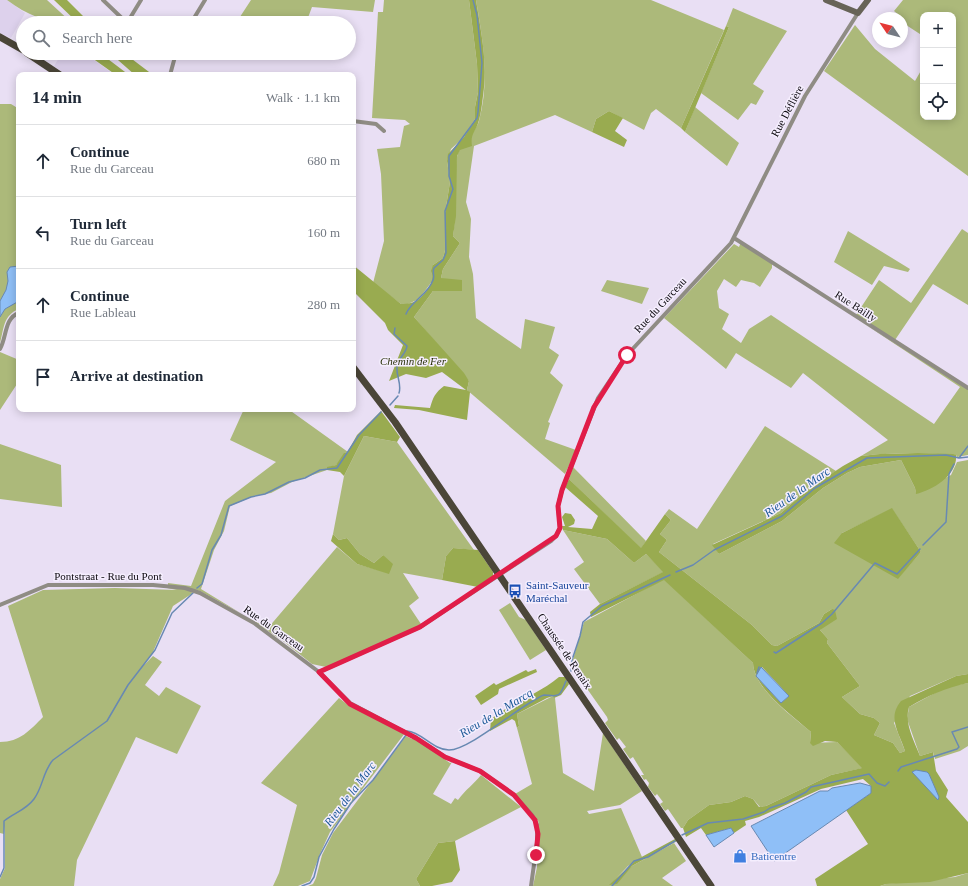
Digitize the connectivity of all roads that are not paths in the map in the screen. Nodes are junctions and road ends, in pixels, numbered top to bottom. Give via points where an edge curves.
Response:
1 (103, 0) edge
2 (141, 0) edge
3 (205, 0) edge
4 (826, 0) edge
5 (868, 0) edge
6 (858, 13) junction
7 (120, 16) edge
8 (131, 16) edge
9 (195, 16) edge
10 (0, 37) edge
11 (16, 46) edge
12 (38, 60) edge
13 (174, 60) edge
14 (56, 72) edge
15 (171, 72) edge
16 (356, 121) edge
17 (384, 131) dead end
18 (734, 238) junction
19 (16, 314) edge
20 (0, 349) edge
21 (356, 371) edge
22 (968, 388) edge
23 (500, 575) junction
24 (196, 591) joint
25 (0, 605) edge
26 (319, 672) junction
27 (531, 886) edge
28 (711, 886) edge

1 - 7 street
2 - 8 street
3 - 9 street
4 - 6 street
5 - 6 street, Rue Déflière
6 - 18 street, Rue Déflière via 802,102
10 - 11 main road
12 - 14 main road
13 - 15 street
16 - 17 street via 376,124
18 - 22 street, Rue Bailly
18 - 23 street, Rue du Garceau via 627,355 598,398 562,490 558,506 560,528 556,536
19 - 20 street via 9,322
21 - 23 main road, Chaussée de Renaix via 386,408
23 - 26 street, Rue du Garceau via 415,630
23 - 28 main road, Chaussée de Renaix
24 - 25 street, Pontstraat - Rue du Pont via 175,586 153,585 48,585
24 - 26 street, Rue du Garceau via 266,630
26 - 27 street, Rue du Garceau via 346,701 407,733 445,757 486,775 514,795 532,815 537,825

